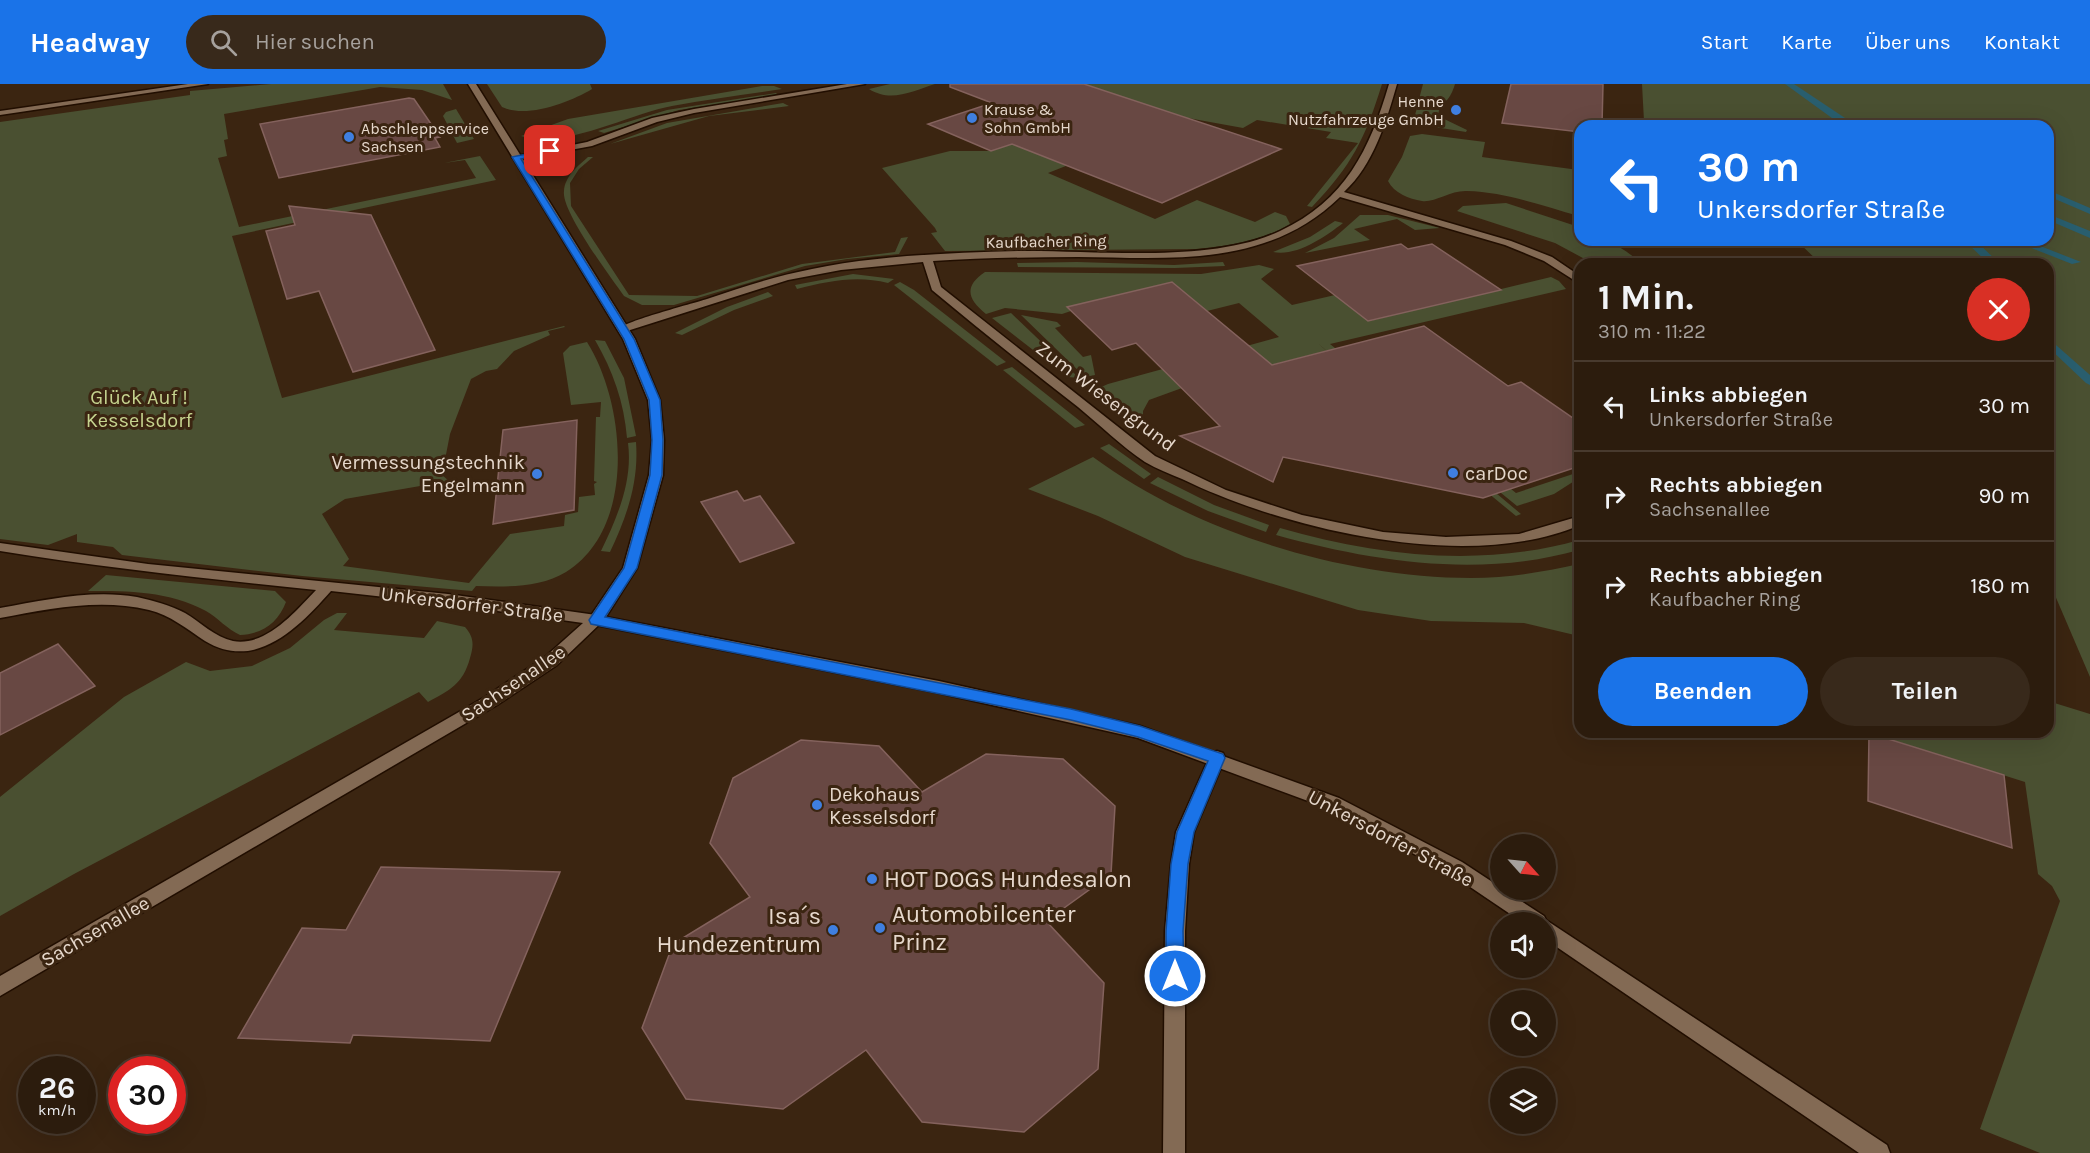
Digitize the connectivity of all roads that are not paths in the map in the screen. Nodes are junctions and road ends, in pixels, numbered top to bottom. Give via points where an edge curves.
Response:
1 (204, 84) edge
2 (472, 84) edge
3 (861, 84) edge
4 (1394, 84) edge
5 (0, 113) edge
6 (516, 157) junction
7 (1339, 194) junction
8 (927, 259) junction
9 (1574, 277) edge
10 (623, 329) junction
11 (1574, 523) edge
12 (0, 547) edge
13 (327, 587) junction
14 (0, 614) edge
15 (596, 620) junction
16 (1217, 758) junction
17 (1522, 912) edge
18 (1556, 935) edge
19 (0, 987) edge
20 (1174, 1153) edge
21 (1880, 1153) edge

1 - 5 street
2 - 6 street, Sachsenallee
3 - 6 street via 694,111 655,120 589,144
4 - 7 street, Kaufbacher Ring via 1373,143
6 - 10 street, Sachsenallee
7 - 8 street, Kaufbacher Ring via 1312,217 1272,240 1233,250 1177,256 1002,255
7 - 9 street via 1508,243 1548,259
8 - 10 street, Kaufbacher Ring via 839,267 775,281
8 - 11 street, Zum Wiesengrund via 936,288 975,320 1150,459 1221,493 1299,519 1383,536 1446,540 1519,538
10 - 15 street, Sachsenallee via 654,400 656,475 630,568
12 - 13 street, Unkersdorfer Straße
13 - 14 street via 277,634 244,648 216,641 182,616 125,600 85,600
13 - 15 street, Unkersdorfer Straße
15 - 16 street, Unkersdorfer Straße via 1071,714
15 - 19 street, Sachsenallee via 551,662 491,700
16 - 17 street, Unkersdorfer Straße via 1333,803 1455,867
16 - 20 street via 1185,832 1180,864 1175,931
18 - 21 street

